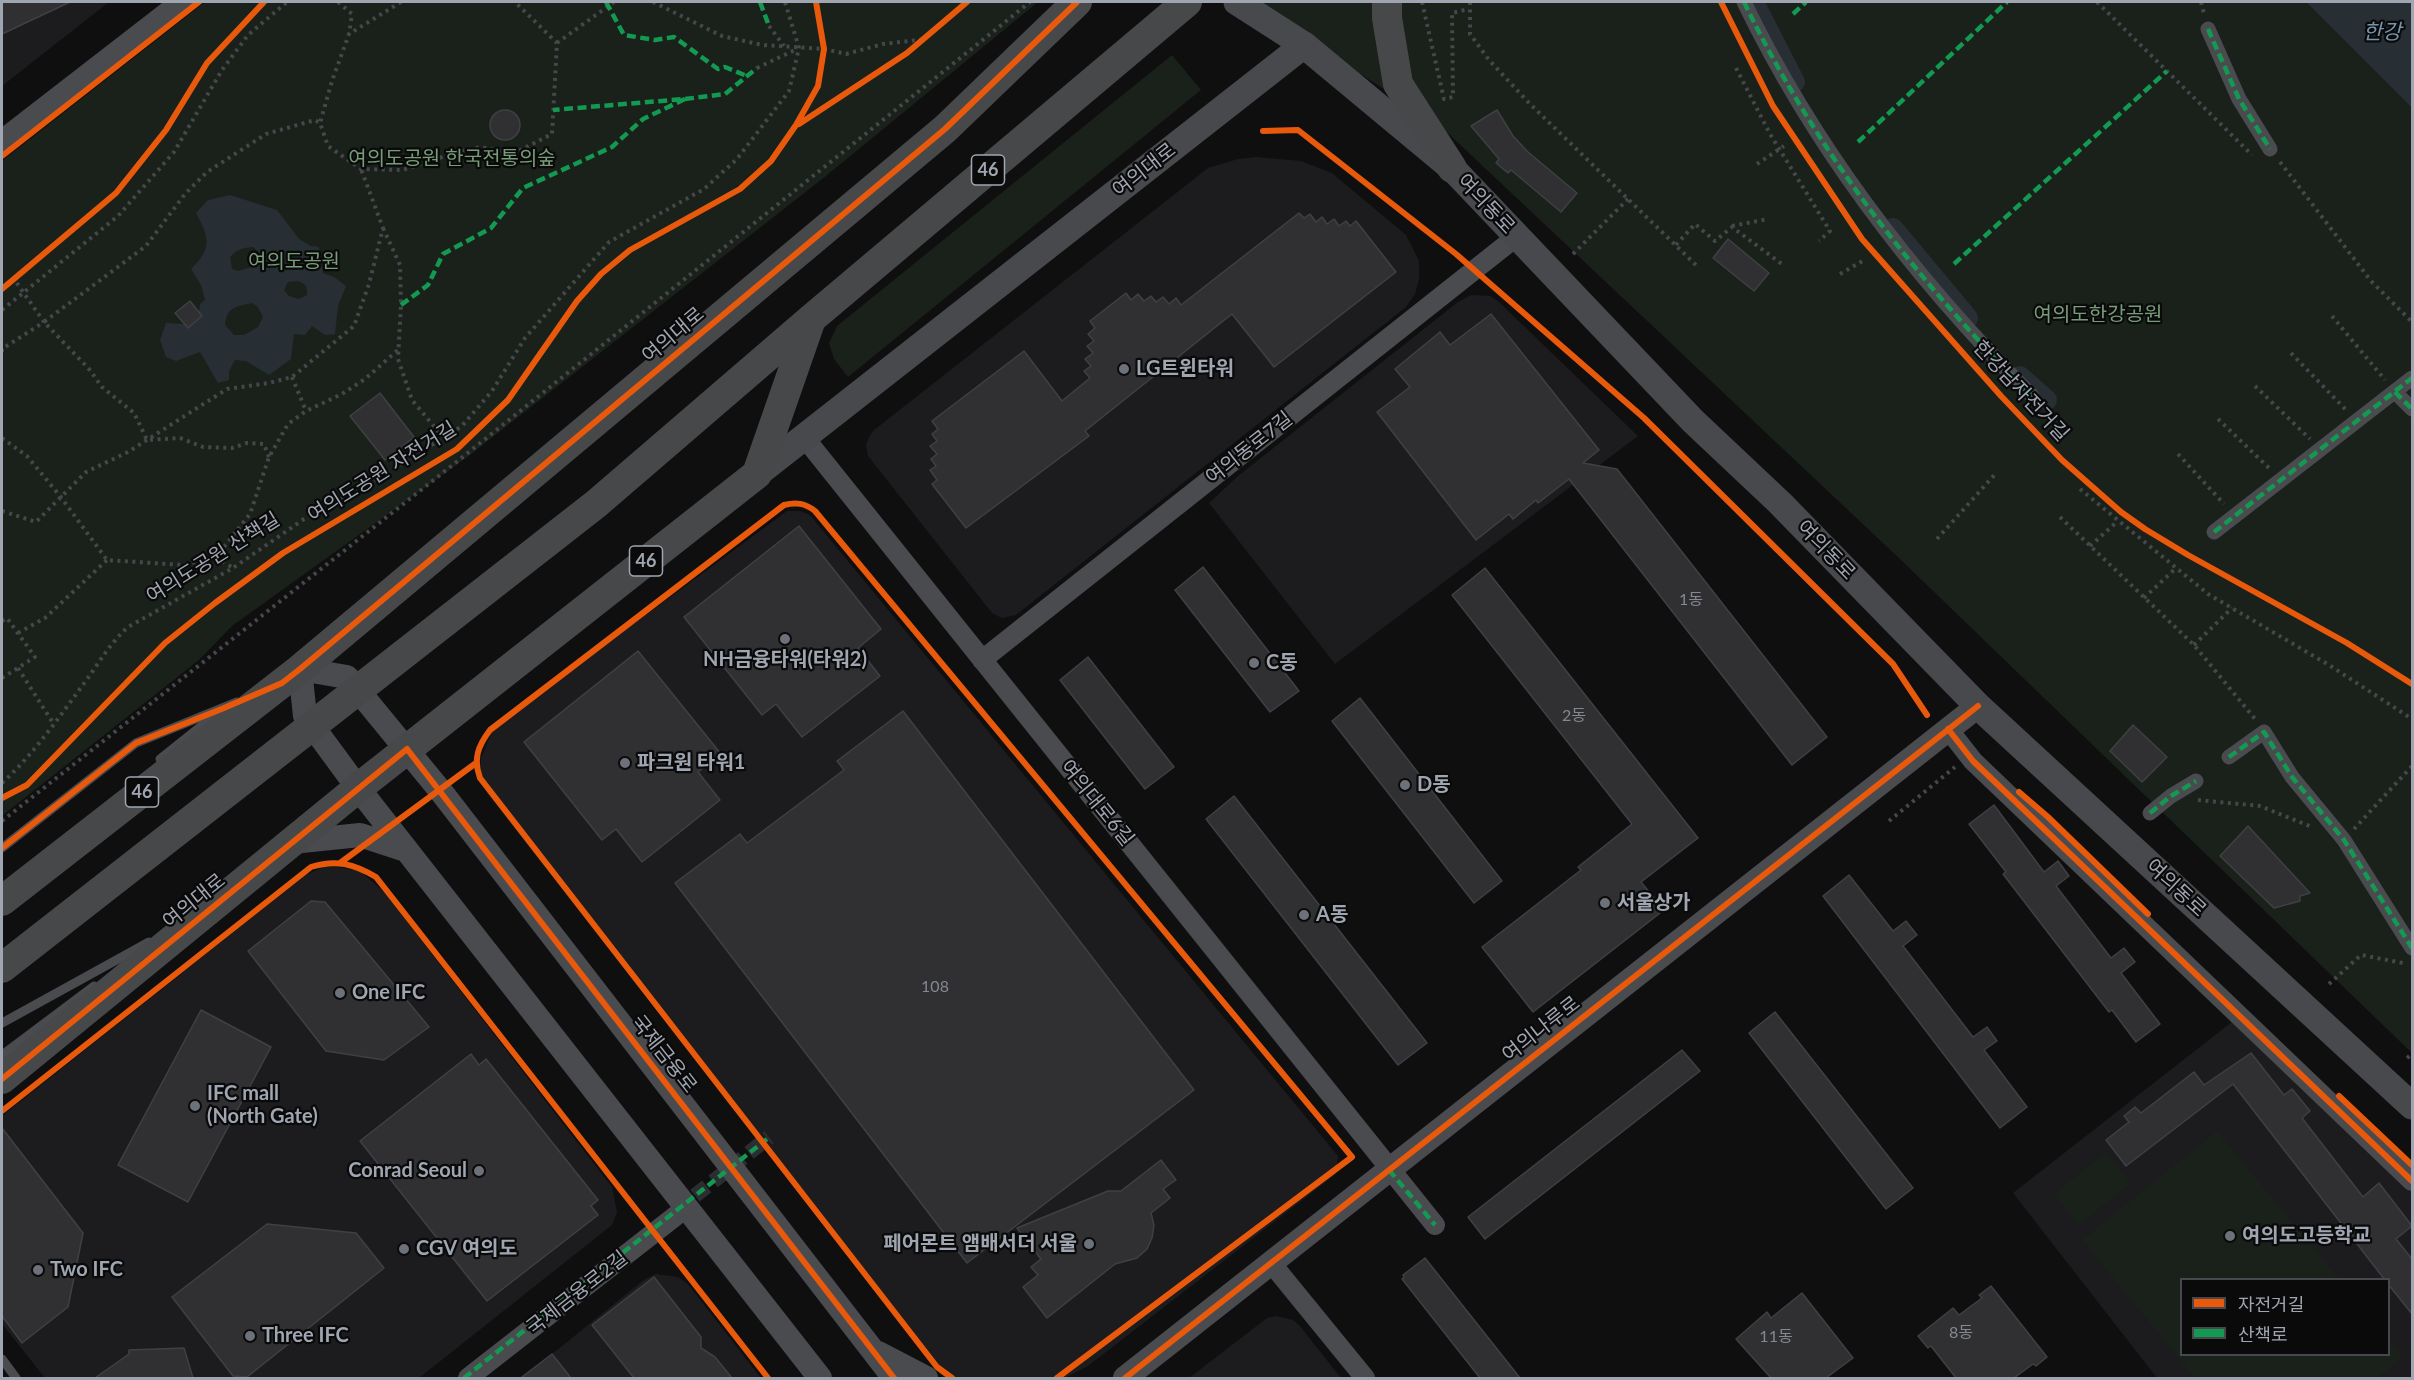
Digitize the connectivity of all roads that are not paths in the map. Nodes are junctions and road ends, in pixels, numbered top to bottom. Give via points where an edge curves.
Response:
1 (183, 2) edge
2 (1077, 2) edge
3 (1187, 2) edge
4 (1237, 2) edge
5 (1388, 2) edge
6 (1744, 2) edge
7 (2208, 29) dead end
8 (1304, 45) junction
9 (2, 142) edge
10 (2270, 149) road end
11 (1452, 168) junction
12 (1516, 237) junction
13 (811, 319) junction
14 (2412, 378) edge
15 (2395, 392) junction
16 (2032, 396) dead end
17 (2412, 409) edge
18 (804, 437) junction
19 (757, 474) junction
20 (2214, 532) dead end
21 (982, 660) junction
22 (291, 676) junction
23 (359, 691) junction
24 (1978, 706) junction
25 (224, 708) junction
26 (313, 727) junction
27 (1948, 729) junction
28 (407, 749) junction
29 (2229, 757) dead end
30 (150, 767) dead end
31 (2196, 781) dead end
32 (358, 788) junction
33 (2150, 813) dead end
34 (292, 842) junction
35 (2, 848) edge
36 (406, 850) junction
37 (2, 901) edge
38 (211, 909) junction
39 (2412, 948) edge
40 (2, 968) edge
41 (108, 977) dead end
42 (98, 983) dead end
43 (2, 1023) edge
44 (2, 1055) edge
45 (2, 1079) edge
46 (2412, 1106) edge
47 (1389, 1170) junction
48 (2412, 1181) edge
49 (687, 1207) junction
50 (1435, 1225) dead end
51 (1272, 1264) junction
52 (872, 1349) junction
53 (2, 1359) edge
54 (16, 1378) edge
55 (468, 1378) edge
56 (820, 1378) edge
57 (894, 1378) edge
58 (926, 1378) edge
59 (1125, 1378) edge
60 (1365, 1378) edge

1 - 9 street
2 - 22 main road, 여의대로 / 46 via 945,129
3 - 13 main road, 46
4 - 8 main road, 여의동로
5 - 11 main road via 1398,84
6 - 16 street via 1799,107 1860,198 1954,315
7 - 10 street via 2238,99
8 - 11 main road, 여의동로
8 - 18 main road, 여의대로
11 - 12 main road, 여의동로
12 - 21 street, 여의동로7길
12 - 24 main road, 여의동로 via 1693,421 1780,502
13 - 19 main road
13 - 23 main road via 596,504
14 - 15 street
15 - 17 street
15 - 20 street
18 - 19 main road, 여의대로
18 - 21 street, 여의대로6길
19 - 28 main road, 여의대로 / 46
21 - 47 street, 여의대로6길
22 - 23 street, 국제금융로 via 347,677
22 - 25 lane
22 - 26 street
22 - 37 main road, 여의대로 / 46
23 - 26 main road
23 - 28 street, 국제금융로
24 - 27 street, 여의나루로
24 - 46 main road, 여의동로
25 - 30 lane
25 - 35 lane via 136,742
26 - 32 street
26 - 40 main road
27 - 47 street, 여의나루로
27 - 48 street via 1978,766
28 - 32 main road, 여의대로 / 46
28 - 52 street, 국제금융로
29 - 39 street via 2264,732 2292,777 2344,840
31 - 33 street
32 - 34 main road, 여의대로 / 46
32 - 36 street
34 - 36 street via 360,836
34 - 38 main road, 여의대로 / 46
36 - 49 street
38 - 41 lane
38 - 43 lane
38 - 45 main road, 여의대로 / 46
42 - 44 lane
47 - 50 street, 여의대로6길
47 - 51 street, 여의나루로
49 - 55 street, 국제금융로2길
49 - 56 street
51 - 59 street, 여의나루로
51 - 60 street
52 - 57 street, 국제금융로
52 - 58 street
53 - 54 lane

